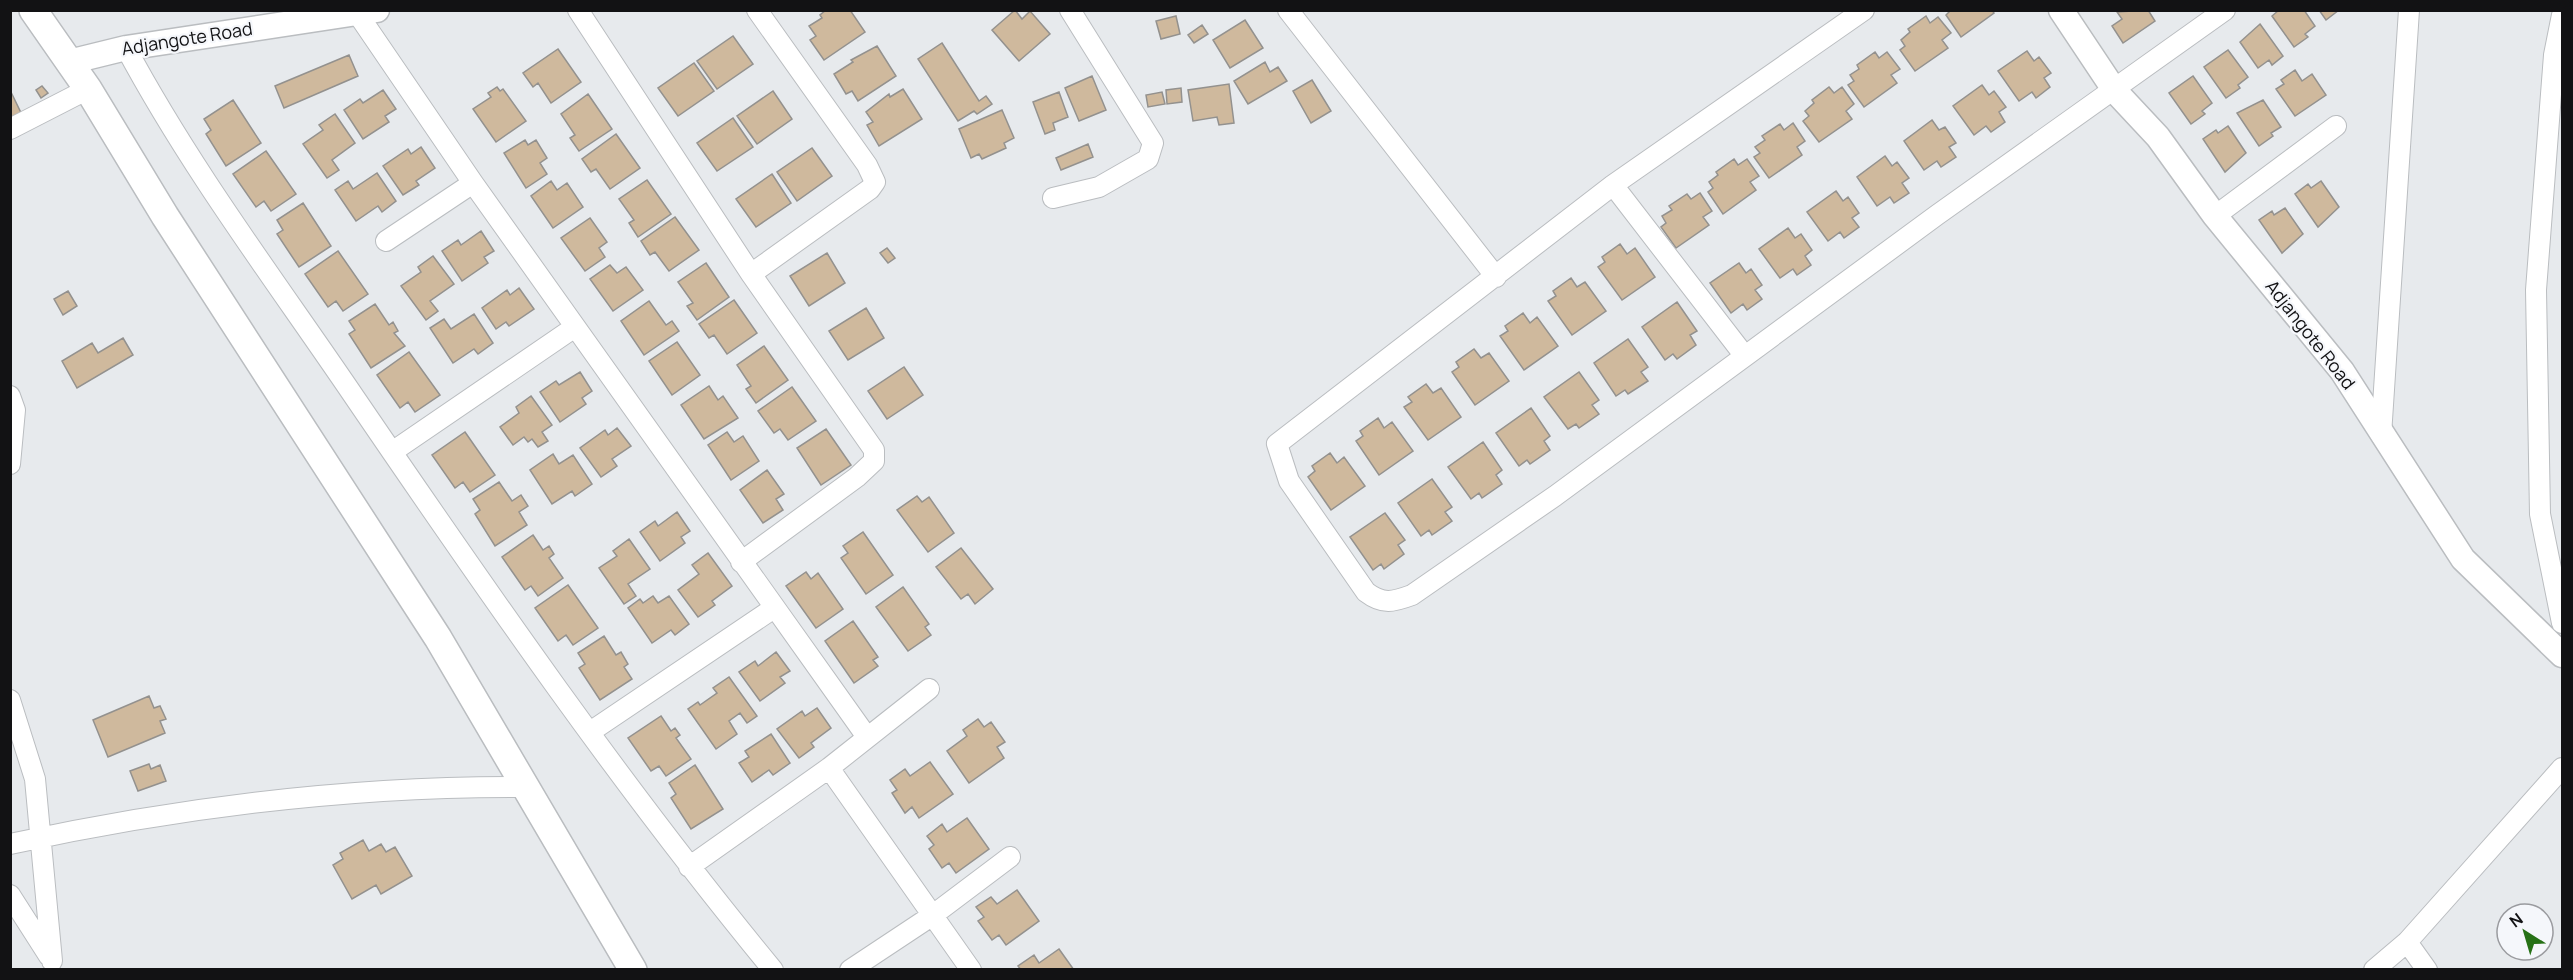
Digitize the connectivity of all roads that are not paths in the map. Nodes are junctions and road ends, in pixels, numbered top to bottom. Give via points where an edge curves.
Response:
1 (33, 10) edge
2 (578, 10) edge
3 (757, 10) edge
4 (1070, 10) edge
5 (1288, 10) edge
6 (1864, 10) edge
7 (2061, 10) edge
8 (2224, 10) edge
9 (2409, 10) edge
10 (363, 11) edge
11 (2562, 15) edge
12 (126, 48) junction
13 (69, 62) junction
14 (88, 89) junction
15 (2115, 91) junction
16 (2336, 126) dead end
17 (10, 129) edge
18 (473, 183) junction
19 (1613, 185) junction
20 (1053, 198) dead end
21 (2215, 216) junction
22 (386, 242) dead end
23 (752, 274) junction
24 (1496, 277) junction
25 (575, 327) junction
26 (1744, 355) junction
27 (10, 396) edge
28 (2381, 435) junction
29 (392, 453) junction
30 (10, 464) edge
31 (741, 562) junction
32 (774, 608) junction
33 (2562, 623) edge
34 (2562, 655) edge
35 (929, 689) dead end
36 (10, 700) edge
37 (590, 732) junction
38 (867, 737) junction
39 (829, 768) junction
40 (2562, 768) edge
41 (526, 787) junction
42 (39, 838) junction
43 (10, 844) edge
44 (1010, 857) dead end
45 (689, 867) junction
46 (10, 895) edge
47 (933, 915) junction
48 (2407, 942) junction
49 (54, 965) edge
50 (633, 969) edge
51 (773, 969) edge
52 (850, 969) edge
53 (971, 969) edge
54 (2374, 969) edge
55 (2427, 969) edge

1 - 13 main road
2 - 23 street
3 - 23 street via 867,165 875,182
4 - 20 street via 1153,143 1148,159 1099,187
5 - 24 street
6 - 19 street
7 - 15 street, Adjangote Road
8 - 15 street
9 - 28 street
10 - 12 street, Adjangote Road
10 - 18 street
11 - 33 street via 2554,54 2536,290 2540,514
12 - 13 street, Adjangote Road
12 - 29 street via 187,152
13 - 14 main road
14 - 17 street
14 - 41 main road via 165,216 438,638
15 - 21 street, Adjangote Road via 2158,137
15 - 26 street
16 - 21 street
18 - 22 street
18 - 25 street
19 - 24 street
19 - 26 street
21 - 28 street, Adjangote Road via 2342,371
23 - 31 street via 865,434 874,450 874,462
24 - 26 street via 1277,444 1288,481 1366,592 1378,601 1393,602 1412,595 1555,496
25 - 29 street
25 - 31 street
27 - 30 street via 15,410
28 - 34 street, Adjangote Road via 2463,559
29 - 37 street
31 - 32 street
32 - 37 street
32 - 38 street
35 - 38 street
36 - 42 street via 35,780
37 - 45 street
38 - 39 street
39 - 45 street
39 - 47 street
40 - 48 street
41 - 42 street via 438,787 331,794 156,816
41 - 50 main road
42 - 43 street
42 - 49 street
44 - 47 street
45 - 51 street
46 - 49 street
47 - 52 street
47 - 53 street
48 - 54 street
48 - 55 street

